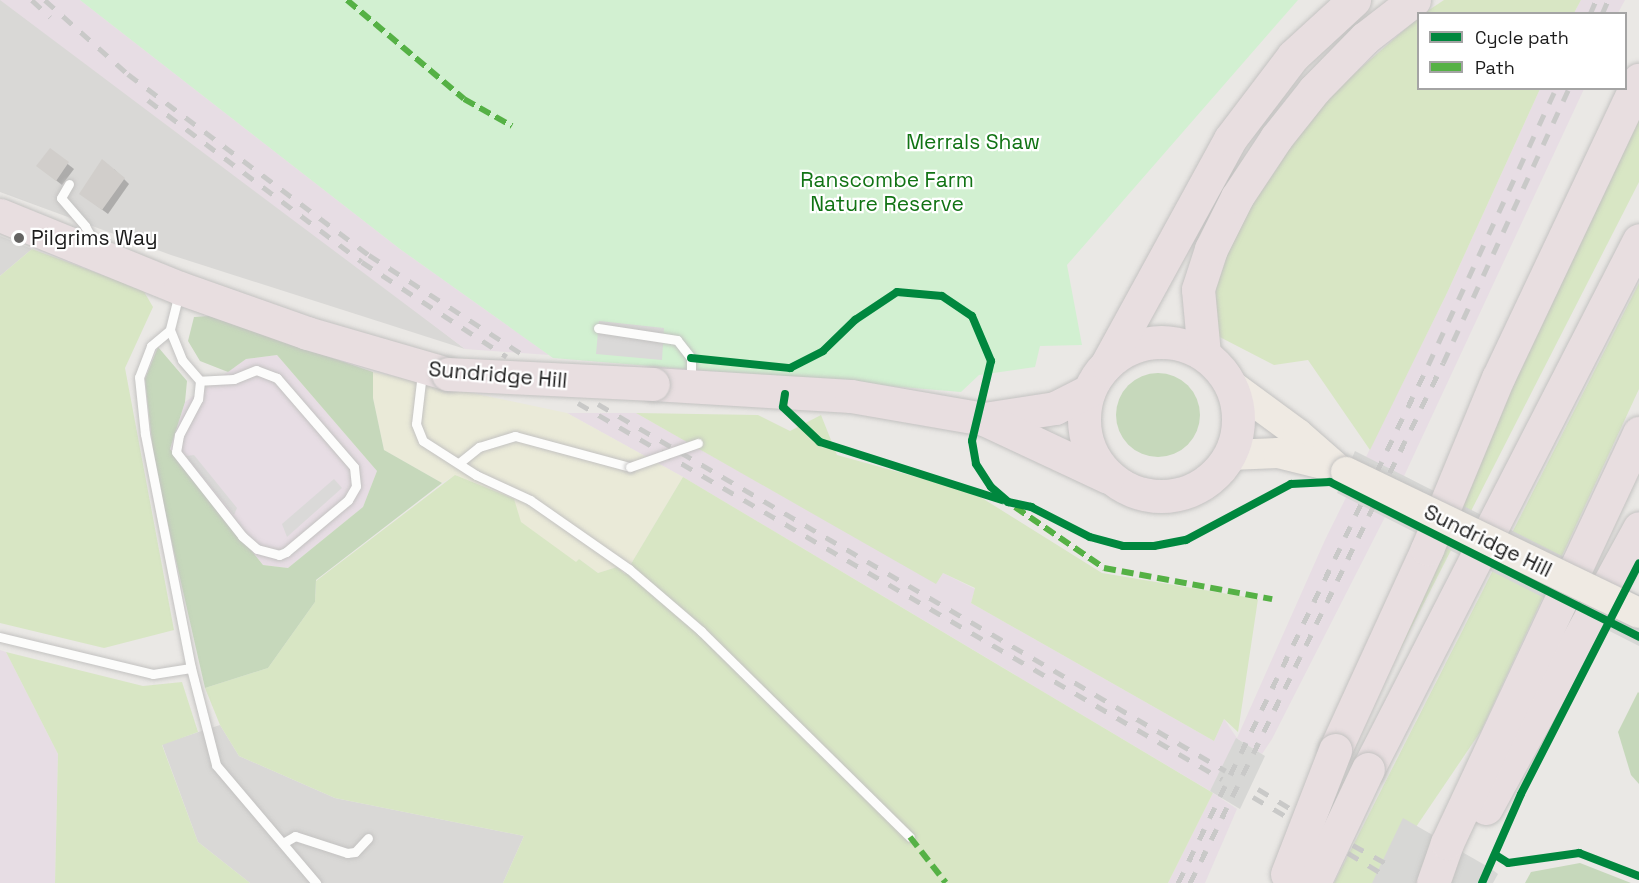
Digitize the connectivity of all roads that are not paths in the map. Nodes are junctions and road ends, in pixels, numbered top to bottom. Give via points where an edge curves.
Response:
1 (1354, 0) edge
2 (1414, 0) edge
3 (1639, 80) edge
4 (69, 184) dead end
5 (0, 215) edge
6 (1639, 240) edge
7 (86, 250) junction
8 (180, 288) junction
9 (598, 328) dead end
10 (170, 330) junction
11 (1204, 354) junction
12 (1108, 362) junction
13 (435, 371) junction
14 (200, 381) junction
15 (691, 384) junction
16 (1230, 384) junction
17 (1088, 391) junction
18 (984, 419) junction
19 (1639, 433) edge
20 (698, 443) dead end
21 (1230, 455) junction
22 (459, 463) junction
23 (1341, 470) junction
24 (1108, 477) junction
25 (1639, 528) edge
26 (1639, 613) edge
27 (0, 637) edge
28 (191, 668) junction
29 (910, 837) dead end
30 (368, 838) dead end
31 (283, 843) junction
32 (1456, 848) junction
33 (1295, 880) edge
34 (316, 883) edge
35 (1432, 883) edge
36 (1444, 883) edge

1 - 12 highway via 1293,56 1230,139
2 - 11 highway via 1365,38 1314,90 1237,197 1211,249 1198,289
3 - 33 highway, bridge via 1498,378 1427,549 1335,750
4 - 7 lane via 61,198 90,233
5 - 7 highway, Sundridge Hill
6 - 33 highway, bridge via 1368,769
7 - 8 highway, Sundridge Hill
8 - 10 lane
8 - 13 highway, Sundridge Hill
9 - 15 lane via 677,340 692,358
10 - 14 lane via 182,360
10 - 28 lane via 151,346 139,377 145,434
11 - 12 highway via 1180,344 1155,342 1129,348
11 - 16 highway
12 - 17 highway
13 - 15 highway, Sundridge Hill, bridge
13 - 22 lane via 416,404 418,435
14 - 14 lane via 234,379 256,370 277,378 354,467 356,486 348,500 284,554 257,549 242,536 176,452 179,435 198,399
15 - 18 highway, Sundridge Hill via 851,396
16 - 21 highway via 1238,407
16 - 23 main road, Sundridge Hill
17 - 18 highway, Sundridge Hill via 1055,408
17 - 24 highway via 1083,414 1085,437 1093,458
18 - 24 highway, Sundridge Hill
19 - 32 highway
20 - 22 lane, bridge via 630,466 515,436 479,447
21 - 23 main road, Sundridge Hill via 1285,453
21 - 24 highway via 1204,484 1175,496 1151,497 1128,490
22 - 29 lane via 540,506 662,595
23 - 26 main road, Sundridge Hill, bridge
25 - 32 highway
27 - 28 lane via 153,674
28 - 31 lane via 216,765
30 - 31 lane via 355,852 346,853 295,836
31 - 34 lane
32 - 35 highway
32 - 36 highway

